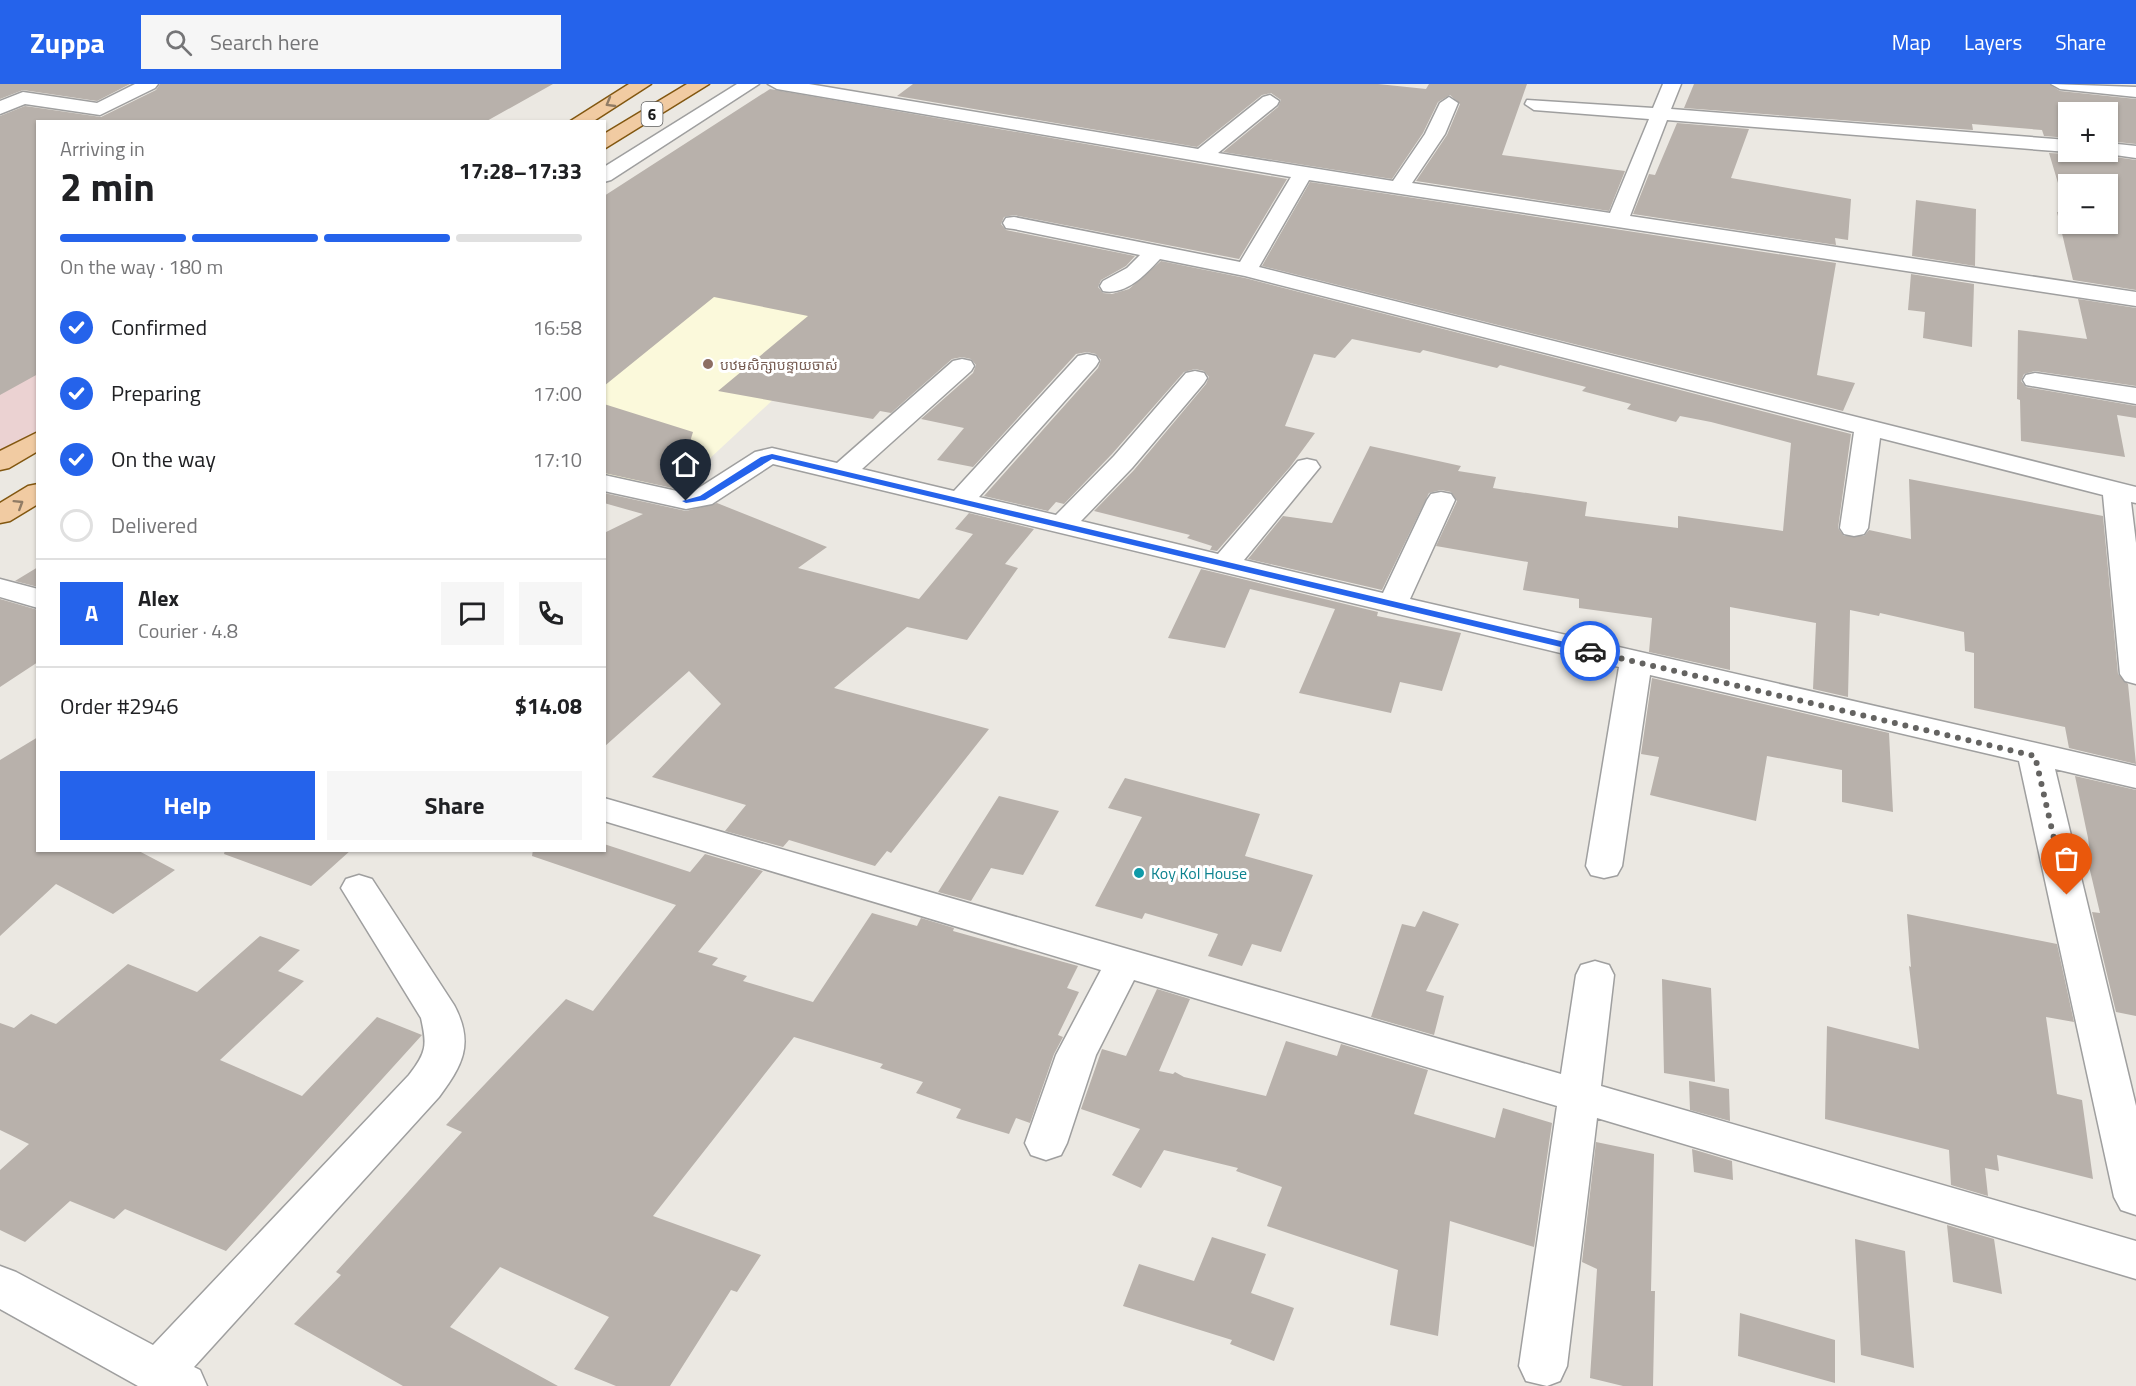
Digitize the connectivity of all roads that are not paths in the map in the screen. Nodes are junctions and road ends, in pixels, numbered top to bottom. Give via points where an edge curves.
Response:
1 (149, 84) edge
2 (642, 84) edge
3 (700, 84) edge
4 (750, 84) edge
5 (777, 84) edge
6 (1671, 84) edge
7 (2060, 84) edge
8 (2136, 92) edge
9 (1270, 101) dead end
10 (1449, 103) dead end
11 (1534, 104) dead end
12 (0, 108) edge
13 (1661, 113) junction
14 (581, 120) edge
15 (606, 142) edge
16 (2058, 145) edge
17 (606, 149) edge
18 (2118, 150) edge
19 (2136, 152) edge
20 (639, 154) junction
21 (1201, 157) junction
22 (1304, 173) junction
23 (606, 176) edge
24 (1399, 187) junction
25 (1617, 221) junction
26 (1014, 223) dead end
27 (1154, 253) junction
28 (1246, 270) junction
29 (1111, 286) dead end
30 (2136, 299) edge
31 (1087, 361) dead end
32 (962, 366) dead end
33 (1195, 378) dead end
34 (2035, 380) dead end
35 (2136, 396) edge
36 (1868, 428) junction
37 (36, 441) edge
38 (0, 462) edge
39 (1307, 467) dead end
40 (841, 474) junction
41 (606, 483) edge
42 (36, 493) edge
43 (2126, 493) edge
44 (1441, 500) dead end
45 (960, 501) junction
46 (0, 515) edge
47 (1063, 524) junction
48 (1854, 528) dead end
49 (1225, 564) junction
50 (0, 588) edge
51 (36, 598) edge
52 (1393, 604) junction
53 (1636, 662) junction
54 (2136, 674) edge
55 (2035, 756) junction
56 (2136, 777) edge
57 (606, 809) edge
58 (1604, 866) dead end
59 (359, 888) dead end
60 (1124, 962) junction
61 (1595, 975) dead end
62 (1577, 1095) junction
63 (1046, 1143) dead end
64 (2136, 1197) edge
65 (2136, 1260) edge
66 (0, 1286) edge
67 (1543, 1366) dead end
68 (171, 1379) edge

1 - 12 street via 100,109 23,98
2 -> 14 main road, 6
3 - 15 main road, 6
4 - 20 street
5 - 21 street
6 - 13 street
7 - 8 street
9 - 21 street
10 - 24 street via 1435,134
11 - 13 street
13 - 16 street
13 - 25 street
17 - 20 street
18 - 19 street
20 - 23 street
21 - 22 street
22 - 24 street
22 - 28 street
24 - 25 street
25 - 30 street
26 - 27 street
27 - 28 street
27 - 29 street via 1135,273
28 - 36 street
31 - 45 street
32 - 40 street
33 - 47 street
34 - 35 street
36 - 43 street
36 - 48 street
37 - 38 main road
39 - 49 street
40 - 41 street via 772,456 702,498 686,501
40 - 45 street
46 -> 42 main road
43 - 54 street
44 - 52 street
45 - 47 street
47 - 49 street
49 - 52 street
50 - 51 street
52 - 53 street
53 - 55 street
53 - 58 street
55 - 56 street
55 - 64 street
57 - 60 street
59 - 68 street via 440,1016 446,1058
60 - 62 street
60 - 63 street via 1076,1055
61 - 62 street
62 - 65 street
62 - 67 street
66 - 68 street

